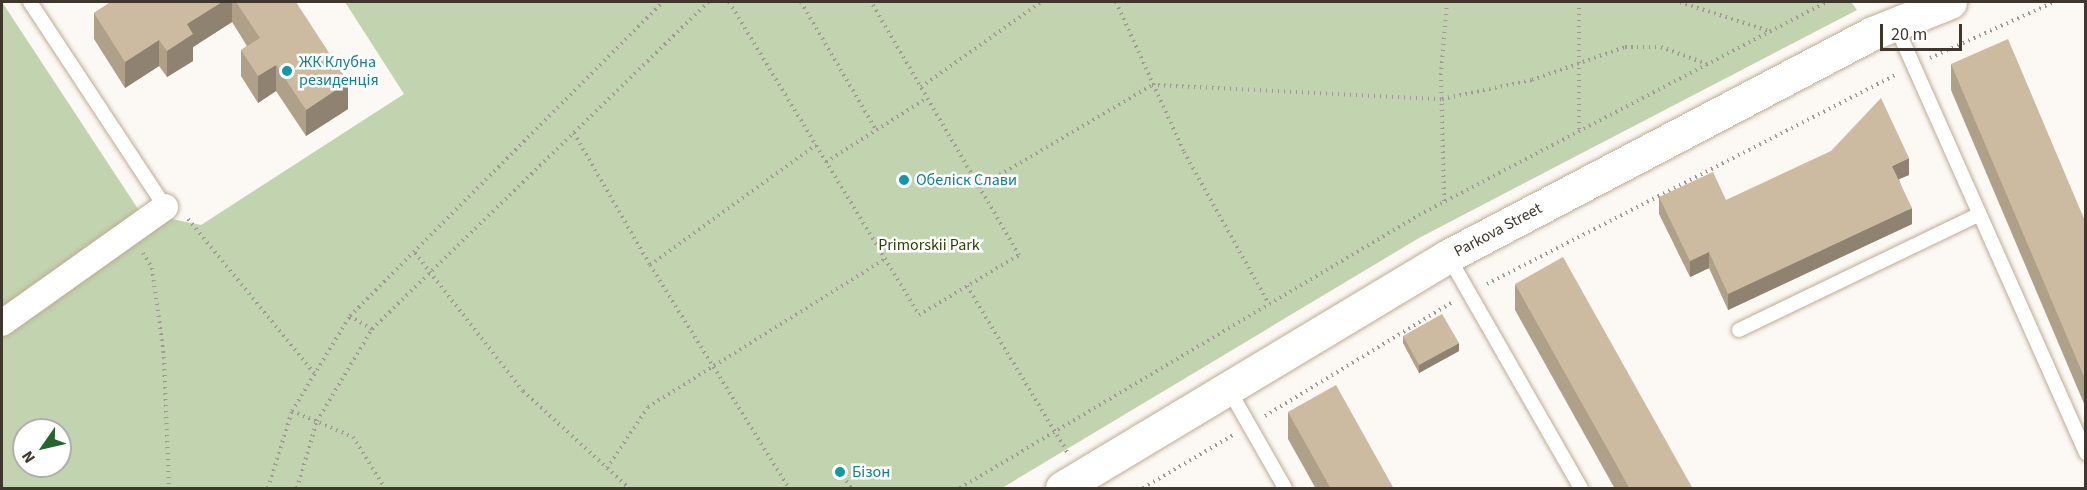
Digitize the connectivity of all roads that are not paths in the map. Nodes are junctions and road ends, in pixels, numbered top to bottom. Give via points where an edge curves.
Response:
1 (30, 2) edge
2 (1950, 2) edge
3 (1895, 24) junction
4 (165, 207) joint
5 (1980, 214) junction
6 (1448, 256) junction
7 (2, 323) edge
8 (1739, 330) dead end
9 (1228, 388) junction
10 (2085, 453) edge
11 (1072, 482) edge
12 (1286, 489) edge
13 (1581, 489) edge

1 - 4 lane
2 - 3 street, Parkova Street
3 - 5 lane
3 - 6 street, Parkova Street
4 - 7 street
5 - 8 lane
5 - 10 lane
6 - 9 street, Parkova Street
6 - 13 lane
9 - 11 street, Parkova Street
9 - 12 lane

